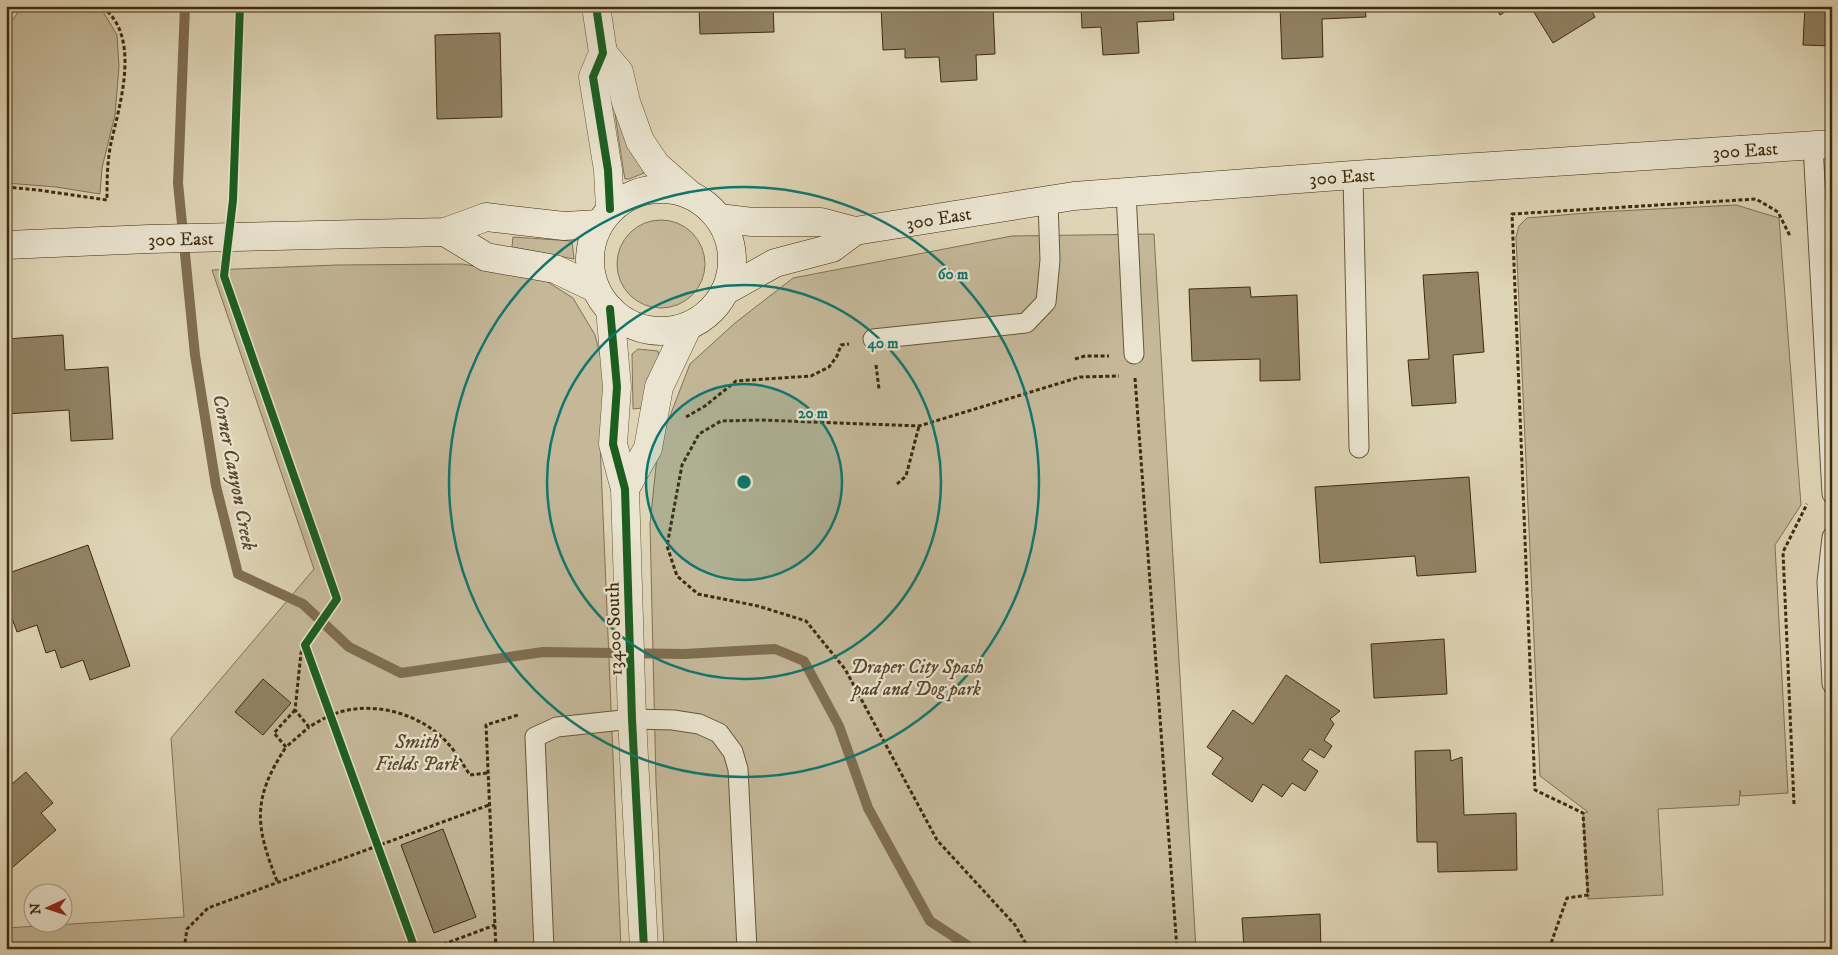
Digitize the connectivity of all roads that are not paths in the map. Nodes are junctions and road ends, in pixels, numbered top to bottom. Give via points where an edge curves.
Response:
1 (596, 6) edge
2 (603, 52) junction
3 (1822, 145) edge
4 (1353, 175) junction
5 (1126, 192) junction
6 (690, 194) junction
7 (1048, 201) junction
8 (605, 217) junction
9 (719, 218) junction
10 (855, 231) junction
11 (445, 232) junction
12 (6, 245) edge
13 (725, 291) junction
14 (603, 298) junction
15 (688, 326) junction
16 (873, 339) dead end
17 (1134, 354) road end
18 (1359, 448) dead end
19 (625, 489) junction
20 (1832, 494) edge
21 (1832, 537) edge
22 (1832, 684) edge
23 (632, 719) junction
24 (544, 949) edge
25 (644, 949) edge
26 (747, 949) edge

1 - 2 main road
2 - 6 main road via 619,72 640,141 656,165
2 - 8 main road via 593,77 608,170
3 - 4 main road, 300 East
3 - 20 lane
4 - 5 main road, 300 East
4 - 18 lane
5 - 7 main road, 300 East
5 - 17 lane
6 - 8 main road via 669,188 648,189 627,196
6 - 9 main road
7 - 10 main road, 300 East
7 - 16 lane via 1050,260 1046,302 1026,323
8 - 11 main road, 300 East via 564,226 486,217
8 - 14 main road via 593,240 590,256 591,272
9 - 10 main road, 300 East via 752,222 820,222
9 - 13 main road via 728,235 732,254 731,273
10 - 13 main road, 300 East via 832,248 775,263
11 - 12 main road, 300 East
11 - 14 main road via 486,257 555,269
13 - 15 main road via 716,306
14 - 15 main road via 626,322 646,330 667,331
14 - 19 main road, 13400 South via 617,387 613,444
15 - 19 main road via 659,388 648,448
19 - 23 main road, 13400 South
21 - 22 lane via 1826,582
23 - 24 lane via 557,727 535,737
23 - 25 main road, 13400 South
23 - 26 lane via 699,724 719,733 734,752 738,769

